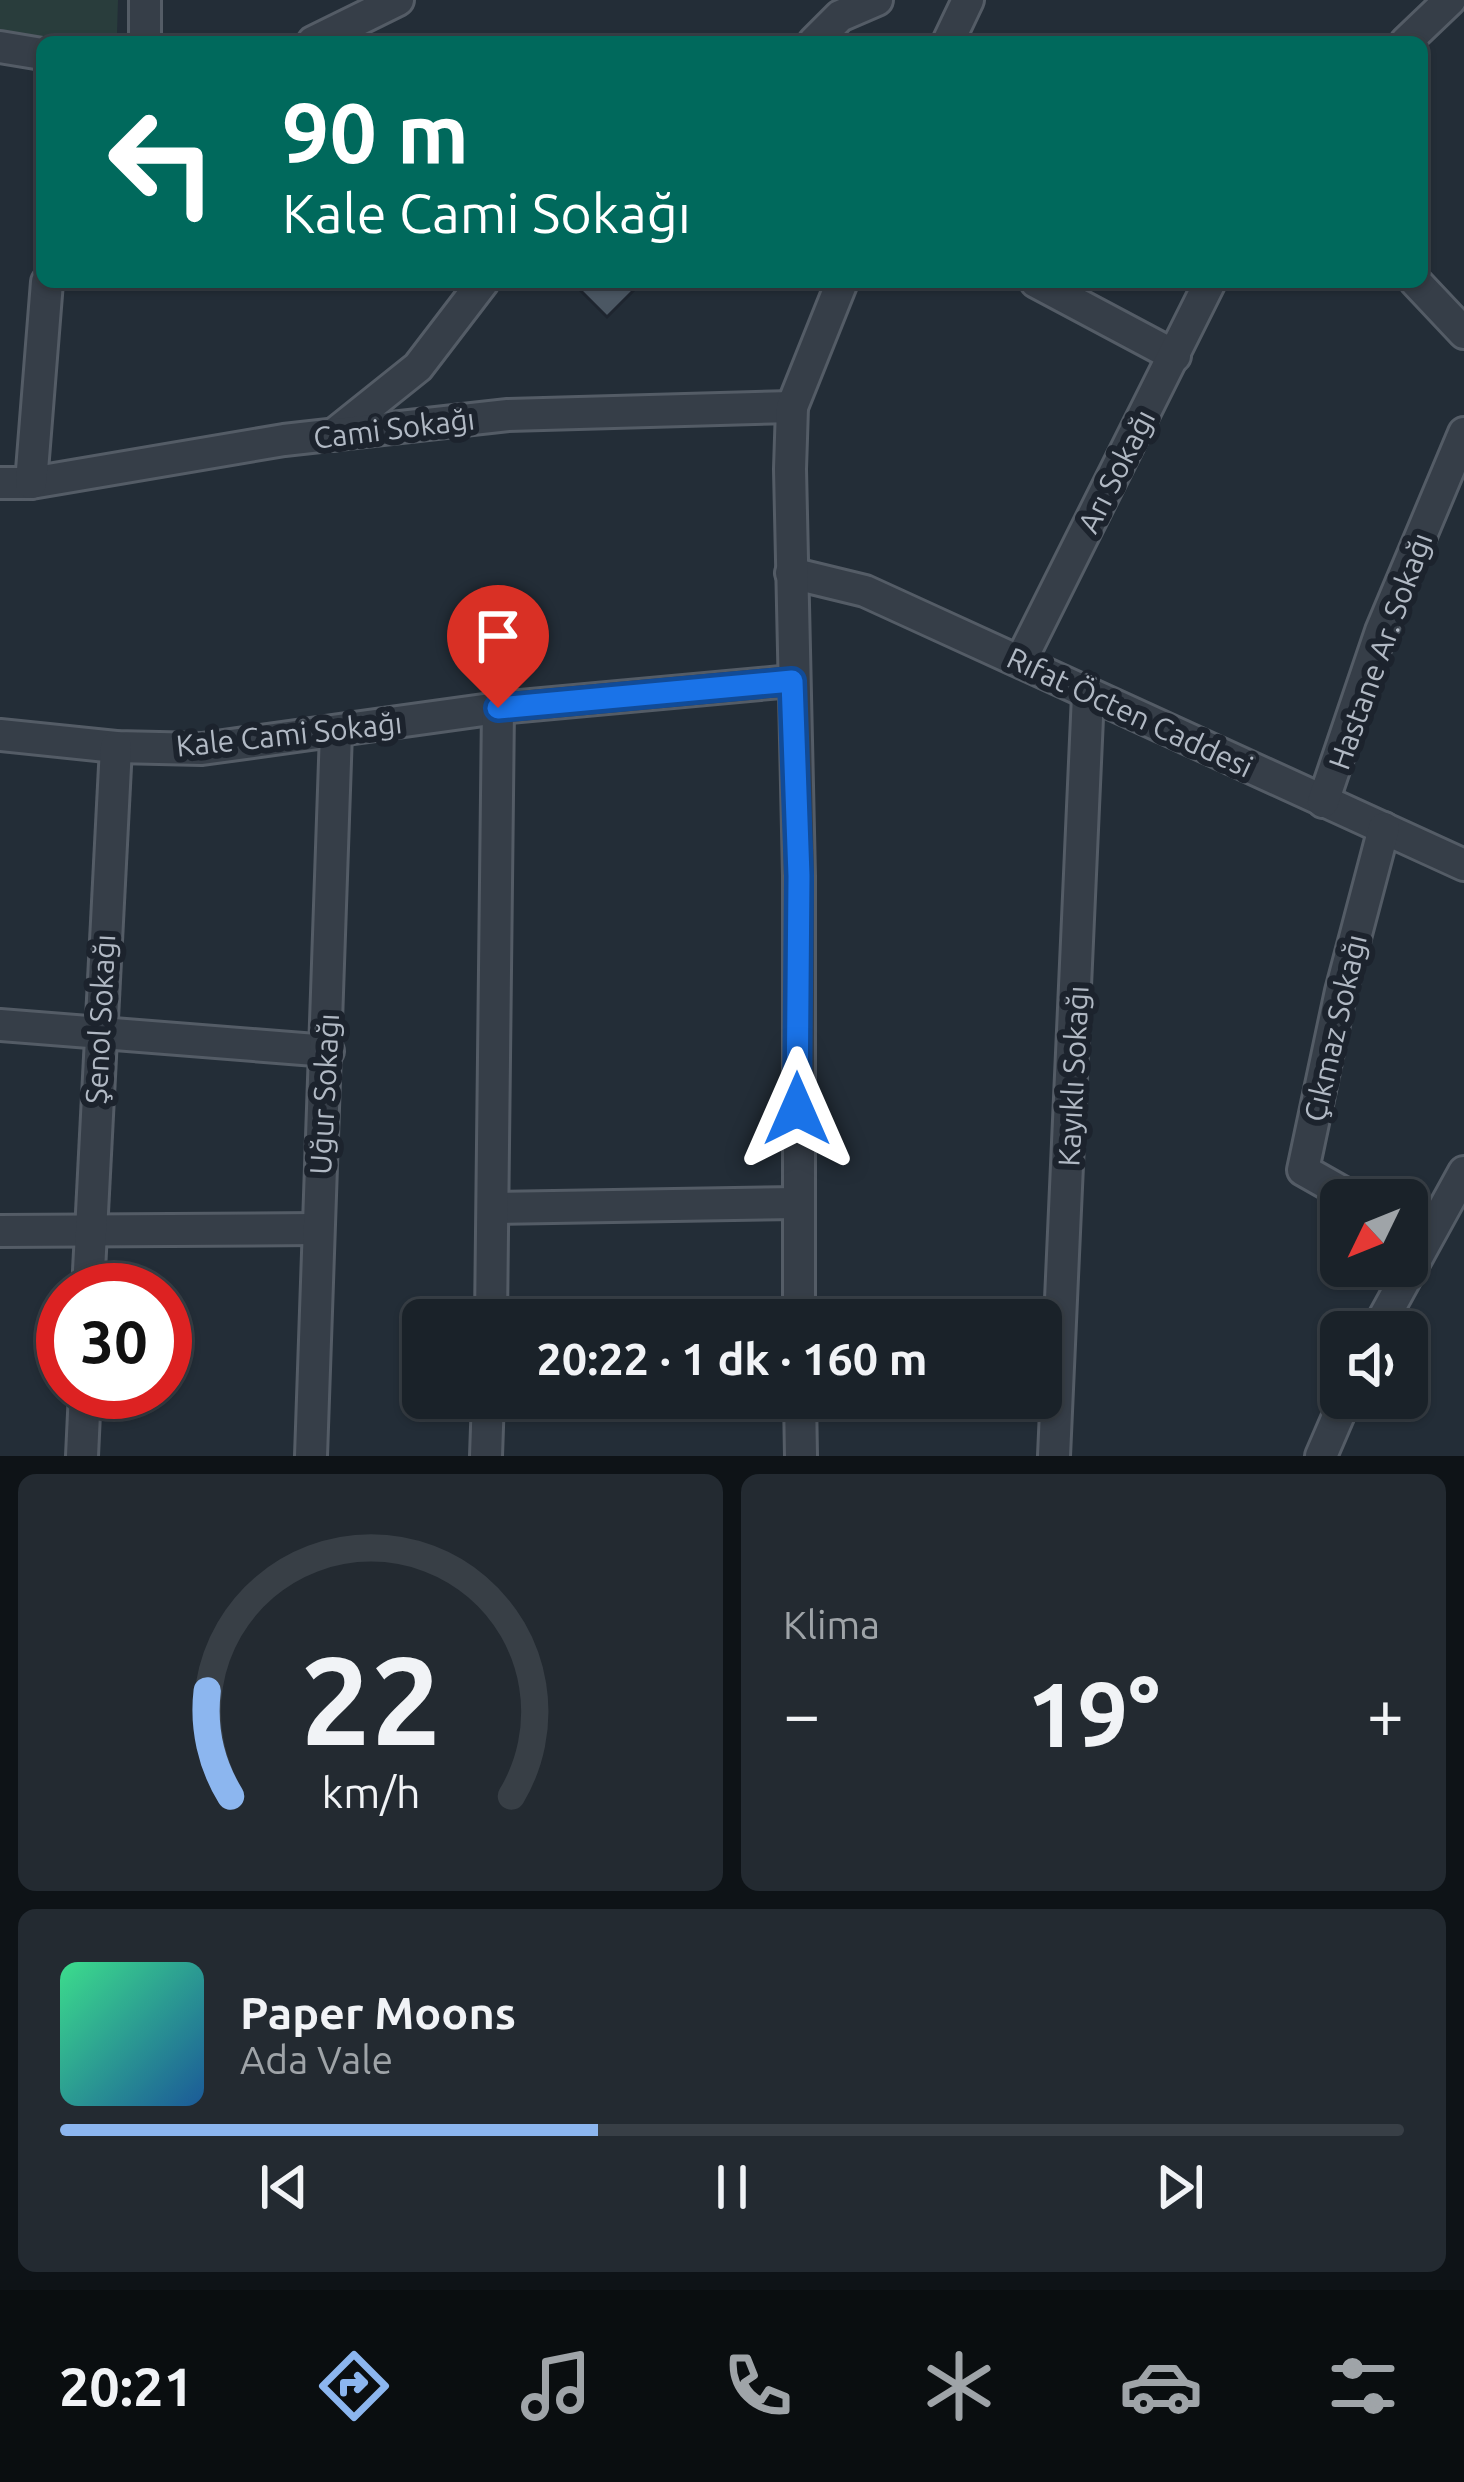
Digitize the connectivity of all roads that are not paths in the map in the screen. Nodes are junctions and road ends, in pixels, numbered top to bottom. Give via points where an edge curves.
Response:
1 (145, 0) edge
2 (398, 0) edge
3 (877, 0) edge
4 (968, 0) edge
5 (1450, 0) edge
6 (145, 36) edge
7 (325, 36) edge
8 (820, 36) edge
9 (950, 36) edge
10 (1412, 36) edge
11 (0, 47) edge
12 (36, 53) edge
13 (46, 288) edge
14 (478, 288) edge
15 (840, 288) edge
16 (1047, 288) edge
17 (1207, 288) edge
18 (1422, 288) edge
19 (1464, 333) edge
20 (1175, 356) junction
21 (792, 407) junction
22 (1464, 433) edge
23 (333, 435) junction
24 (15, 483) edge
25 (791, 573) junction
26 (1021, 660) junction
27 (792, 681) junction
28 (1088, 695) junction
29 (498, 708) junction
30 (336, 732) junction
31 (0, 735) edge
32 (116, 747) junction
33 (1323, 802) junction
34 (1384, 829) junction
35 (1464, 866) edge
36 (0, 1025) edge
37 (99, 1034) junction
38 (328, 1052) junction
39 (1464, 1172) edge
40 (1320, 1180) edge
41 (796, 1203) junction
42 (494, 1208) junction
43 (1428, 1219) edge
44 (89, 1229) junction
45 (317, 1229) junction
46 (0, 1231) edge
47 (88, 1263) edge
48 (492, 1299) edge
49 (798, 1299) edge
50 (84, 1419) edge
51 (487, 1419) edge
52 (800, 1419) edge
53 (1337, 1419) edge
54 (82, 1456) edge
55 (311, 1456) edge
56 (486, 1456) edge
57 (801, 1456) edge
58 (1054, 1456) edge
59 (1321, 1456) edge

1 - 6 street
2 - 7 street
3 - 8 street via 840,16
4 - 9 street
5 - 10 street
11 - 12 street
13 - 24 street
14 - 23 street via 418,367
15 - 21 street
16 - 20 street
17 - 20 street, Arı Sokağı
18 - 19 street
20 - 26 street, Arı Sokağı
21 - 23 street, Cami Sokağı via 508,415
21 - 25 street
22 - 33 street, Hastane Ar. Sokağı via 1381,631
23 - 24 street, Cami Sokağı
25 - 26 street, Rıfat Öcten Caddesi via 865,591
25 - 27 street
26 - 28 street, Rıfat Öcten Caddesi
27 - 29 street, Kale Cami Sokağı
27 - 41 street
28 - 33 street, Rıfat Öcten Caddesi
28 - 58 street, Kayıklı Sokağı
29 - 30 street, Kale Cami Sokağı
29 - 42 street
30 - 32 street, Kale Cami Sokağı via 202,748
30 - 38 street, Uğur Sokağı
31 - 32 street, Kale Cami Sokağı
32 - 37 street, Şenol Sokağı
33 - 34 street, Rıfat Öcten Caddesi
34 - 35 street, Rıfat Öcten Caddesi
34 - 40 street, Çıkmaz Sokağı via 1303,1170
36 - 37 street
37 - 38 street
37 - 44 street, Şenol Sokağı
38 - 45 street, Uğur Sokağı
39 - 43 street
41 - 42 street
41 - 49 street
42 - 48 street
44 - 45 street
44 - 46 street
44 - 47 street, Şenol Sokağı
45 - 55 street, Uğur Sokağı
50 - 54 street
51 - 56 street
52 - 57 street
53 - 59 street

